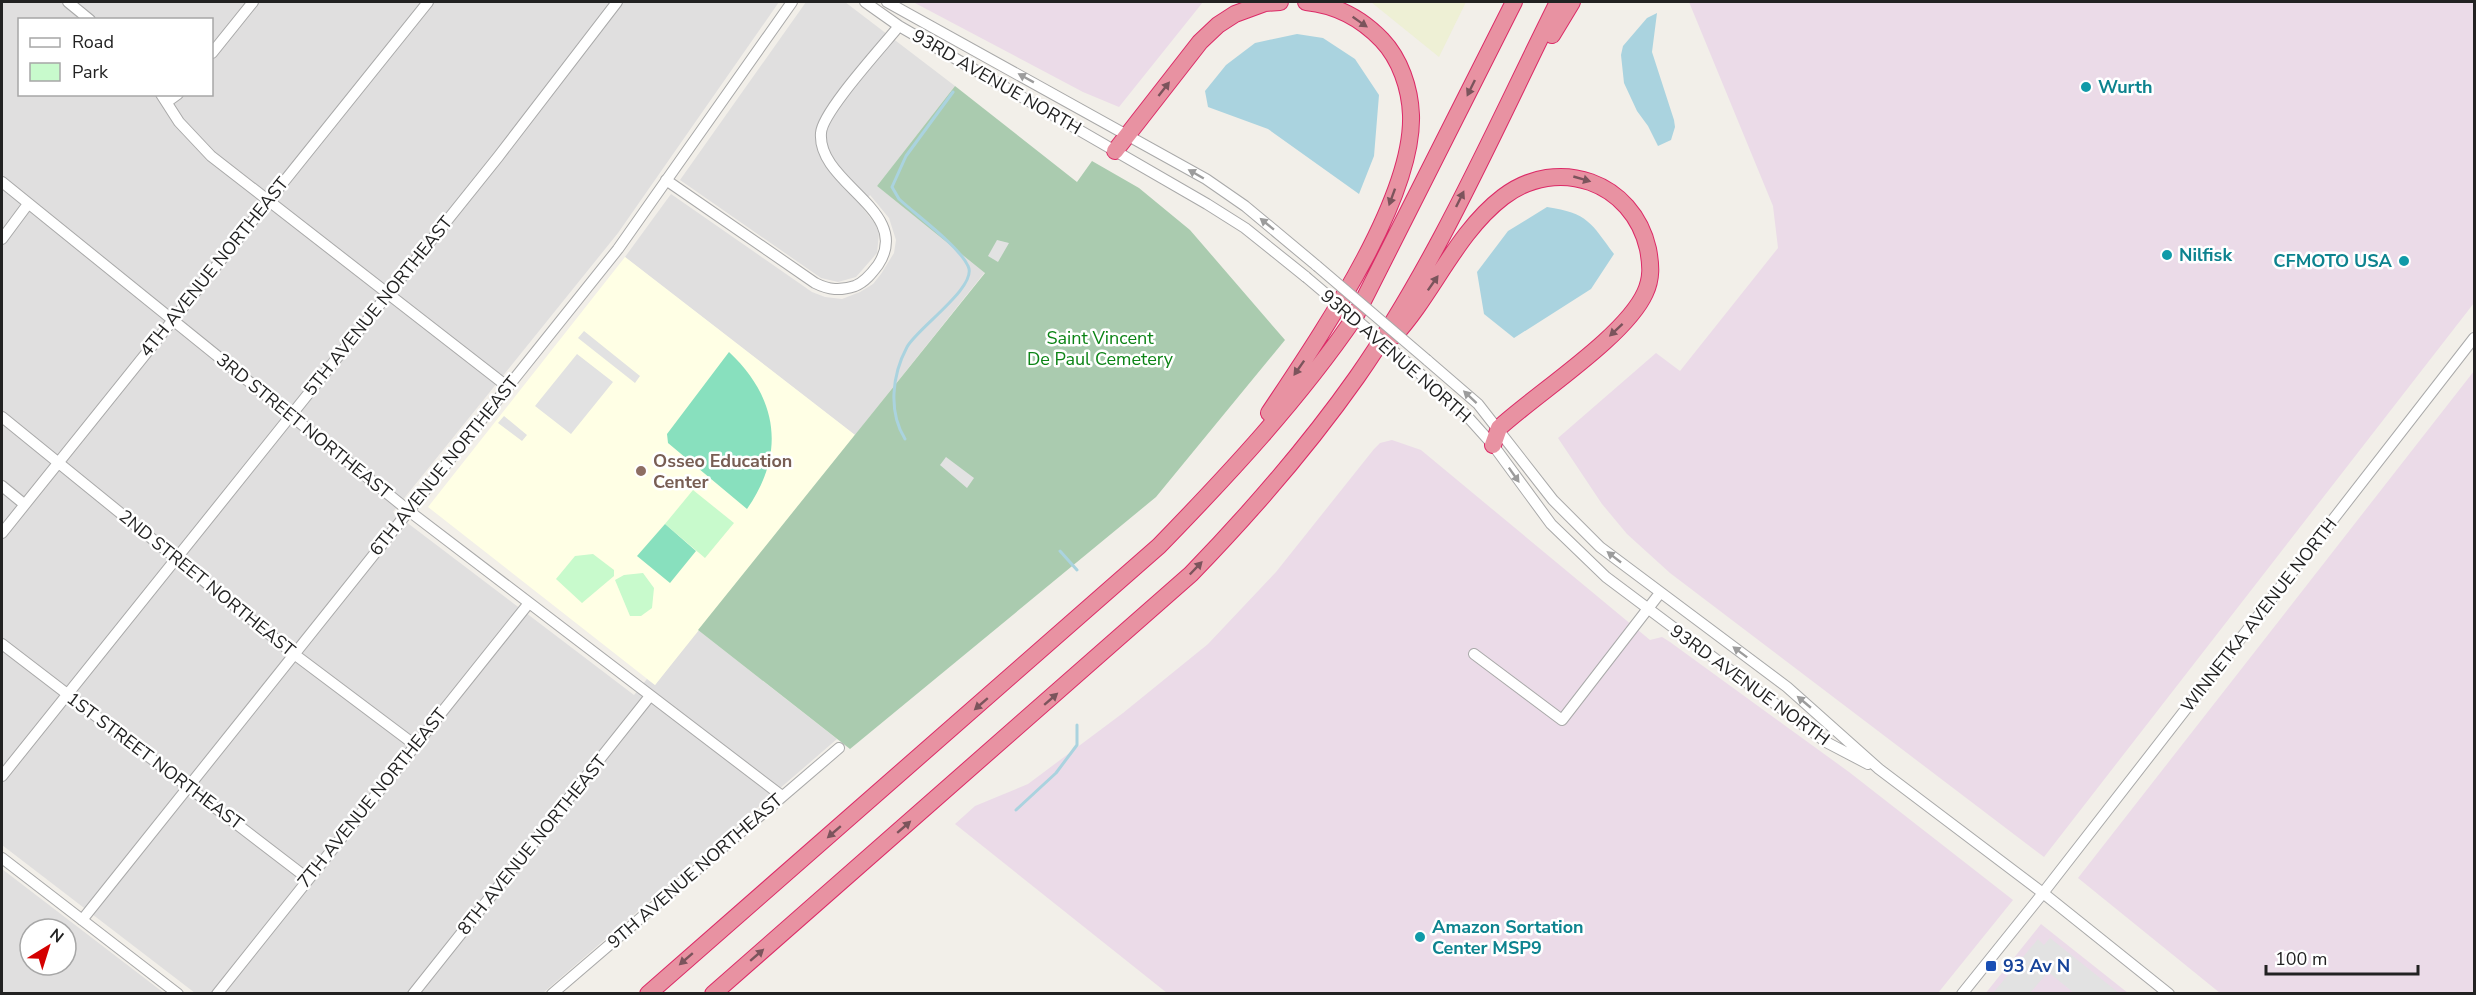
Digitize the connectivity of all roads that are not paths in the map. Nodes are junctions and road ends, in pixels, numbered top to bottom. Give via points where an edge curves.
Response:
1 (68, 2) edge
2 (253, 2) edge
3 (428, 2) edge
4 (617, 2) edge
5 (792, 2) edge
6 (865, 2) edge
7 (887, 2) edge
8 (1280, 2) edge
9 (1306, 2) edge
10 (1512, 2) edge
11 (1558, 2) edge
12 (1572, 2) edge
13 (81, 6) edge
14 (899, 26) junction
15 (213, 52) edge
16 (164, 98) edge
17 (1498, 123) junction
18 (1127, 134) junction
19 (1115, 151) junction
20 (666, 180) junction
21 (2, 182) edge
22 (268, 201) junction
23 (28, 204) junction
24 (2, 239) edge
25 (387, 294) junction
26 (172, 320) junction
27 (2475, 338) edge
28 (1357, 377) junction
29 (508, 387) junction
30 (290, 416) junction
31 (2, 417) edge
32 (1499, 428) junction
33 (1493, 445) junction
34 (57, 462) junction
35 (1221, 482) junction
36 (2, 486) edge
37 (24, 504) junction
38 (409, 511) junction
39 (2, 533) edge
40 (176, 558) junction
41 (1660, 593) junction
42 (529, 603) junction
43 (1647, 610) junction
44 (2, 644) edge
45 (294, 654) junction
46 (1474, 654) dead end
47 (67, 694) junction
48 (650, 696) junction
49 (415, 746) junction
50 (839, 748) dead end
51 (1879, 769) junction
52 (2, 776) edge
53 (188, 786) junction
54 (782, 796) junction
55 (2, 858) edge
56 (307, 878) junction
57 (2043, 893) junction
58 (82, 920) junction
59 (417, 992) edge
60 (178, 993) edge
61 (217, 993) edge
62 (552, 993) edge
63 (648, 993) edge
64 (713, 993) edge
65 (1962, 993) edge
66 (2169, 993) edge

1 - 13 street
2 - 15 street
3 - 22 street, 4TH AVENUE NORTHEAST
4 - 25 street, 5TH AVENUE NORTHEAST
5 - 20 street, 6TH AVENUE NORTHEAST
6 - 14 street, 93RD AVENUE NORTH
18 -> 7 street, 93RD AVENUE NORTH
18 -> 8 highway via 1218,25 1235,14
9 -> 35 highway via 1328,4 1358,19 1391,50 1408,91 1411,117 1406,151 1393,198 1324,333
10 -> 35 highway via 1355,317 1328,357
11 - 17 highway
12 - 17 highway
14 - 19 street, 93RD AVENUE NORTH
14 - 20 street via 830,112 821,134 826,158 876,214 886,234 883,257 859,284 837,290 815,283
16 - 22 street via 193,139
28 -> 17 highway via 1444,232
18 - 19 highway
32 -> 18 street, 93RD AVENUE NORTH, bridge via 1469,396 1254,213 1206,179
19 - 33 street, 93RD AVENUE NORTH, bridge via 1245,228 1456,404
20 - 29 street, 6TH AVENUE NORTHEAST via 618,249
21 - 23 street, 3RD STREET NORTHEAST
22 - 25 street
22 - 26 street, 4TH AVENUE NORTHEAST
23 - 24 street
23 - 26 street, 3RD STREET NORTHEAST
25 - 29 street
25 - 30 street, 5TH AVENUE NORTHEAST
26 - 30 street, 3RD STREET NORTHEAST
26 - 34 street, 4TH AVENUE NORTHEAST
27 - 57 street, WINNETKA AVENUE NORTH
28 -> 32 highway via 1399,331 1484,214 1504,196 1531,181 1579,177 1624,203 1644,230 1652,276 1634,313
64 -> 28 highway via 1191,574 1255,507
29 - 38 street, 6TH AVENUE NORTHEAST
30 - 38 street, 3RD STREET NORTHEAST
30 - 40 street, 5TH AVENUE NORTHEAST
31 - 34 street, 2ND STREET NORTHEAST
32 - 33 highway
41 -> 32 street, 93RD AVENUE NORTH via 1578,526 1553,500
33 -> 43 street, 93RD AVENUE NORTH via 1563,539
34 - 37 street, 4TH AVENUE NORTHEAST
34 - 40 street, 2ND STREET NORTHEAST
35 -> 63 highway via 1159,546
36 - 37 street
37 - 39 street, 4TH AVENUE NORTHEAST
38 - 42 street, 3RD STREET NORTHEAST
38 - 45 street, 6TH AVENUE NORTHEAST
40 - 45 street, 2ND STREET NORTHEAST
40 - 47 street, 5TH AVENUE NORTHEAST
41 - 43 street
51 -> 41 street, 93RD AVENUE NORTH via 1787,687
42 - 48 street, 3RD STREET NORTHEAST
42 - 49 street, 7TH AVENUE NORTHEAST
43 - 46 street via 1562,720
43 - 51 street, 93RD AVENUE NORTH via 1826,742
44 - 47 street, 1ST STREET NORTHEAST
45 - 49 street, 2ND STREET NORTHEAST
45 - 53 street, 6TH AVENUE NORTHEAST
47 - 52 street, 5TH AVENUE NORTHEAST
47 - 53 street, 1ST STREET NORTHEAST
48 - 54 street, 3RD STREET NORTHEAST
48 - 59 street, 8TH AVENUE NORTHEAST
49 - 56 street, 7TH AVENUE NORTHEAST
50 - 54 street, 9TH AVENUE NORTHEAST
51 - 57 street, 93RD AVENUE NORTH
53 - 56 street, 1ST STREET NORTHEAST
53 - 58 street, 6TH AVENUE NORTHEAST
54 - 62 street, 9TH AVENUE NORTHEAST
55 - 58 street
56 - 61 street, 7TH AVENUE NORTHEAST
57 - 65 street, WINNETKA AVENUE NORTH
57 - 66 street, 93RD AVENUE NORTH
58 - 60 street

